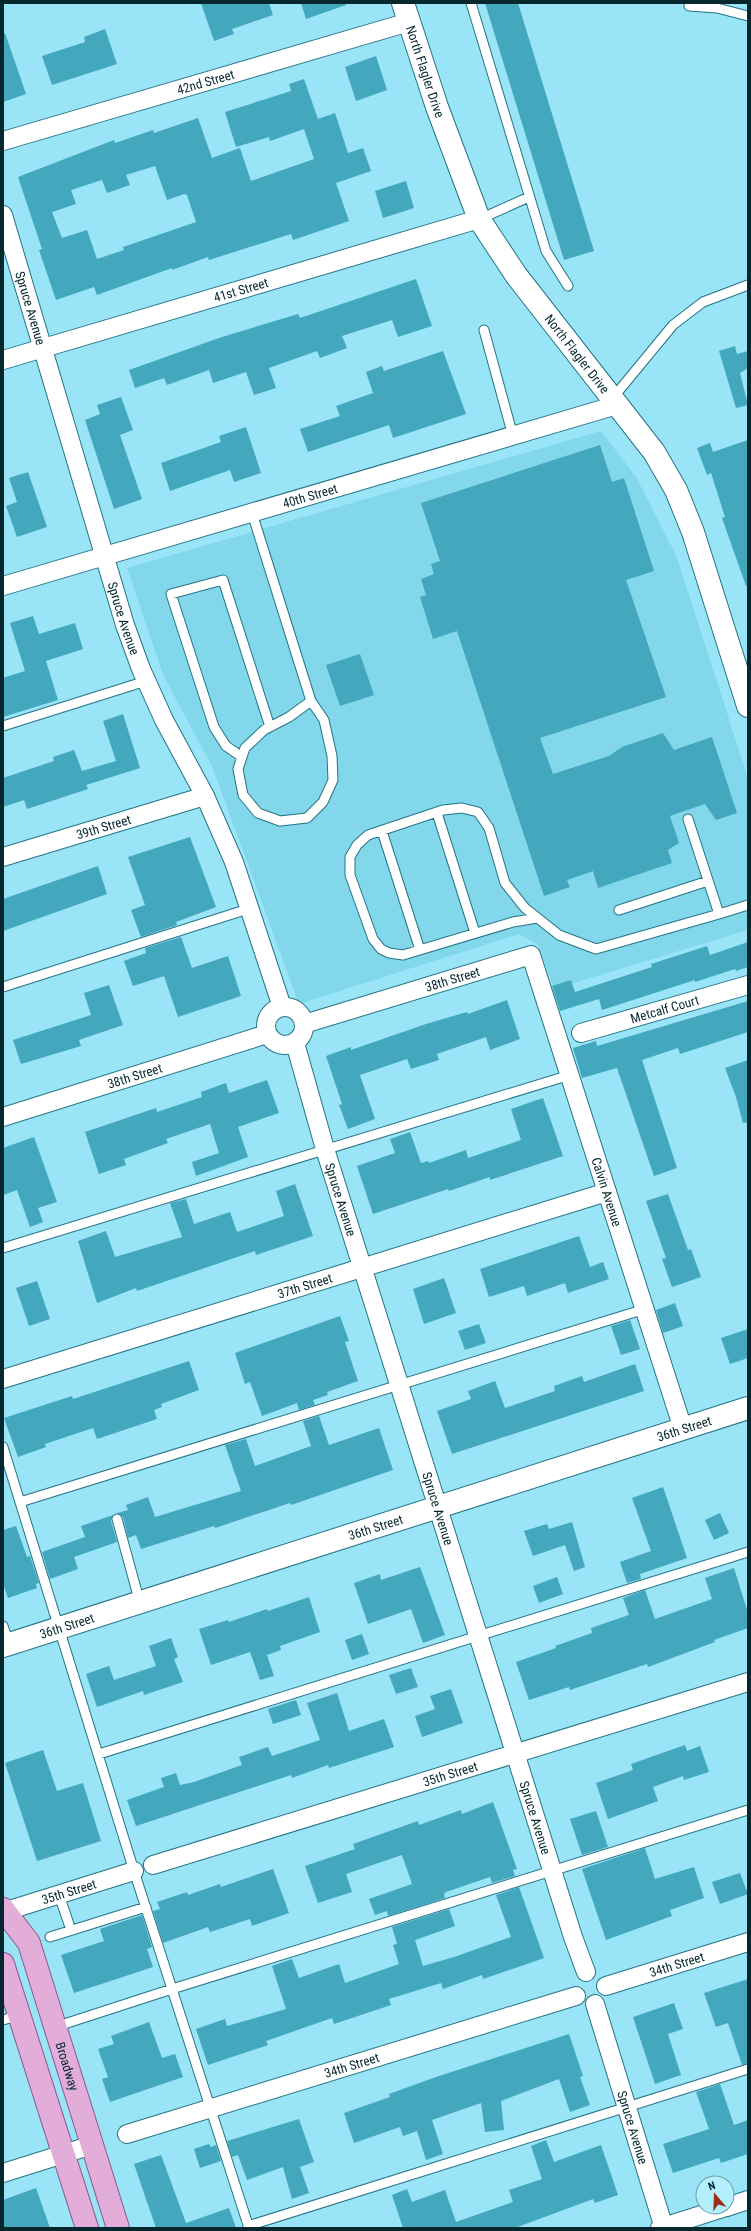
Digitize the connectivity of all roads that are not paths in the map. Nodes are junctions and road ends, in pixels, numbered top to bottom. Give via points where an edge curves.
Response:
1 (471, 3) edge
2 (689, 6) dead end
3 (406, 12) edge
4 (748, 16) edge
5 (3, 141) edge
6 (530, 197) junction
7 (3, 215) edge
8 (479, 219) junction
9 (748, 285) edge
10 (568, 286) dead end
11 (484, 330) dead end
12 (42, 348) junction
13 (3, 360) edge
14 (615, 402) junction
15 (514, 436) junction
16 (252, 512) junction
17 (104, 556) junction
18 (3, 586) edge
19 (146, 681) junction
20 (311, 701) junction
21 (748, 706) edge
22 (3, 726) edge
23 (270, 727) junction
24 (242, 757) junction
25 (205, 796) junction
26 (437, 812) junction
27 (688, 819) dead end
28 (382, 831) junction
29 (3, 857) edge
30 (708, 881) junction
31 (748, 906) edge
32 (248, 909) junction
33 (619, 910) dead end
34 (719, 914) junction
35 (537, 918) junction
36 (475, 933) junction
37 (420, 950) junction
38 (531, 955) joint
39 (748, 985) edge
40 (3, 987) edge
41 (282, 1007) junction
42 (304, 1024) junction
43 (581, 1033) dead end
44 (267, 1034) junction
45 (295, 1043) junction
46 (570, 1075) junction
47 (3, 1117) edge
48 (325, 1148) junction
49 (607, 1192) junction
50 (3, 1248) edge
51 (362, 1268) junction
52 (645, 1309) junction
53 (3, 1379) edge
54 (399, 1384) junction
55 (748, 1408) edge
56 (683, 1429) junction
57 (3, 1447) edge
58 (20, 1502) junction
59 (437, 1507) junction
60 (117, 1518) dead end
61 (748, 1552) edge
62 (140, 1603) junction
63 (60, 1628) junction
64 (478, 1637) junction
65 (5, 1638) edge
66 (748, 1682) edge
67 (99, 1754) junction
68 (515, 1755) junction
69 (748, 1810) edge
70 (153, 1865) dead end
71 (134, 1871) junction
72 (552, 1872) junction
73 (59, 1894) junction
74 (146, 1907) junction
75 (3, 1913) edge
76 (71, 1930) junction
77 (50, 1937) dead end
78 (748, 1942) edge
79 (3, 1964) edge
80 (586, 1972) junction
81 (606, 1986) junction
82 (172, 1989) junction
83 (576, 1996) junction
84 (595, 2004) junction
85 (11, 2018) edge
86 (55, 2027) junction
87 (748, 2069) edge
88 (211, 2108) junction
89 (626, 2108) junction
90 (127, 2134) dead end
91 (92, 2145) junction
92 (64, 2154) junction
93 (3, 2173) edge
94 (748, 2200) edge
95 (735, 2204) edge
96 (702, 2215) edge
97 (249, 2227) edge
98 (87, 2228) edge
99 (118, 2228) edge
100 (662, 2228) edge

1 - 6 lane
2 - 4 lane via 717,8
3 - 5 street, 42nd Street
3 - 8 street, North Flagler Drive via 437,106
6 - 8 lane
6 - 10 lane via 546,252
7 - 12 street, Spruce Avenue
8 - 12 street, 41st Street
8 - 14 street, North Flagler Drive via 516,275
9 - 14 lane via 703,302 673,325
11 - 15 lane
12 - 13 street, 41st Street
12 - 17 street, Spruce Avenue
14 - 15 street, 40th Street
14 - 21 street, North Flagler Drive via 654,452 676,490 694,532
15 - 16 street, 40th Street
16 - 17 street, 40th Street
16 - 20 lane
17 - 18 street, 40th Street
17 - 19 street, Spruce Avenue via 122,617
19 - 22 lane
19 - 25 street, Spruce Avenue
20 - 23 lane via 289,718
20 - 24 lane via 324,720 332,756 333,780 323,802 307,818 280,821 258,813 243,795 238,769
23 - 24 lane via 245,748
23 - 24 lane via 223,580 171,594 214,727 226,746
25 - 29 street, 39th Street
25 - 32 street, Spruce Avenue via 234,862
26 - 28 lane
26 - 35 lane via 462,808 478,812 489,828 505,883 525,908
26 - 36 lane
27 - 30 lane
28 - 37 lane
28 - 37 lane via 368,835 357,845 350,857 350,875 372,939 381,949 389,953 403,954
30 - 33 lane
30 - 34 lane
31 - 34 lane
32 - 40 lane
32 - 41 street, Spruce Avenue
34 - 35 lane via 596,948 559,935
35 - 36 lane
36 - 37 lane
38 - 42 street, 38th Street
38 - 46 street, Calvin Avenue
39 - 43 street, Metcalf Court
41 - 42 street via 294,1009
41 - 44 street via 267,1017
42 - 45 street via 302,1035
44 - 45 street via 270,1040 282,1046
44 - 47 street, 38th Street
45 - 48 street, Spruce Avenue
46 - 48 lane
46 - 49 street, Calvin Avenue
48 - 50 lane
48 - 51 street, Spruce Avenue
49 - 51 street, 37th Street
49 - 52 street, Calvin Avenue
51 - 53 street, 37th Street
51 - 54 street, Spruce Avenue
52 - 54 lane
52 - 56 street, Calvin Avenue
54 - 58 lane
54 - 59 street, Spruce Avenue
55 - 56 street, 36th Street
56 - 59 street, 36th Street
57 - 58 lane
58 - 63 lane
59 - 62 street, 36th Street
59 - 64 street, Spruce Avenue
60 - 62 lane
61 - 64 lane
62 - 63 street, 36th Street
63 - 65 street, 36th Street
63 - 67 lane
64 - 67 lane
64 - 68 street, Spruce Avenue
66 - 68 street, 35th Street
67 - 71 lane
68 - 70 street, 35th Street
68 - 72 street, Spruce Avenue
69 - 72 lane
71 - 73 street, 35th Street
71 - 74 lane
72 - 80 street, Spruce Avenue
72 - 82 lane
73 - 75 street, 35th Street
73 - 76 lane
74 - 76 lane
74 - 82 lane
75 - 86 main road, Broadway via 29,1943
76 - 77 lane
78 - 81 street, 34th Street
79 - 85 main road
80 - 81 street via 599,1975
80 - 83 street via 575,1982
81 - 84 street via 604,1997
82 - 86 lane
82 - 88 lane
83 - 84 street via 584,2003
83 - 88 street, 34th Street
84 - 89 street, Spruce Avenue
85 - 92 main road
86 - 91 main road, Broadway
87 - 89 lane
88 - 90 street, 34th Street
88 - 97 lane
89 - 97 lane
89 - 100 street, Spruce Avenue
91 - 92 street
91 - 99 main road, Broadway
92 - 93 street
92 - 98 main road
94 - 95 street
96 - 100 street

